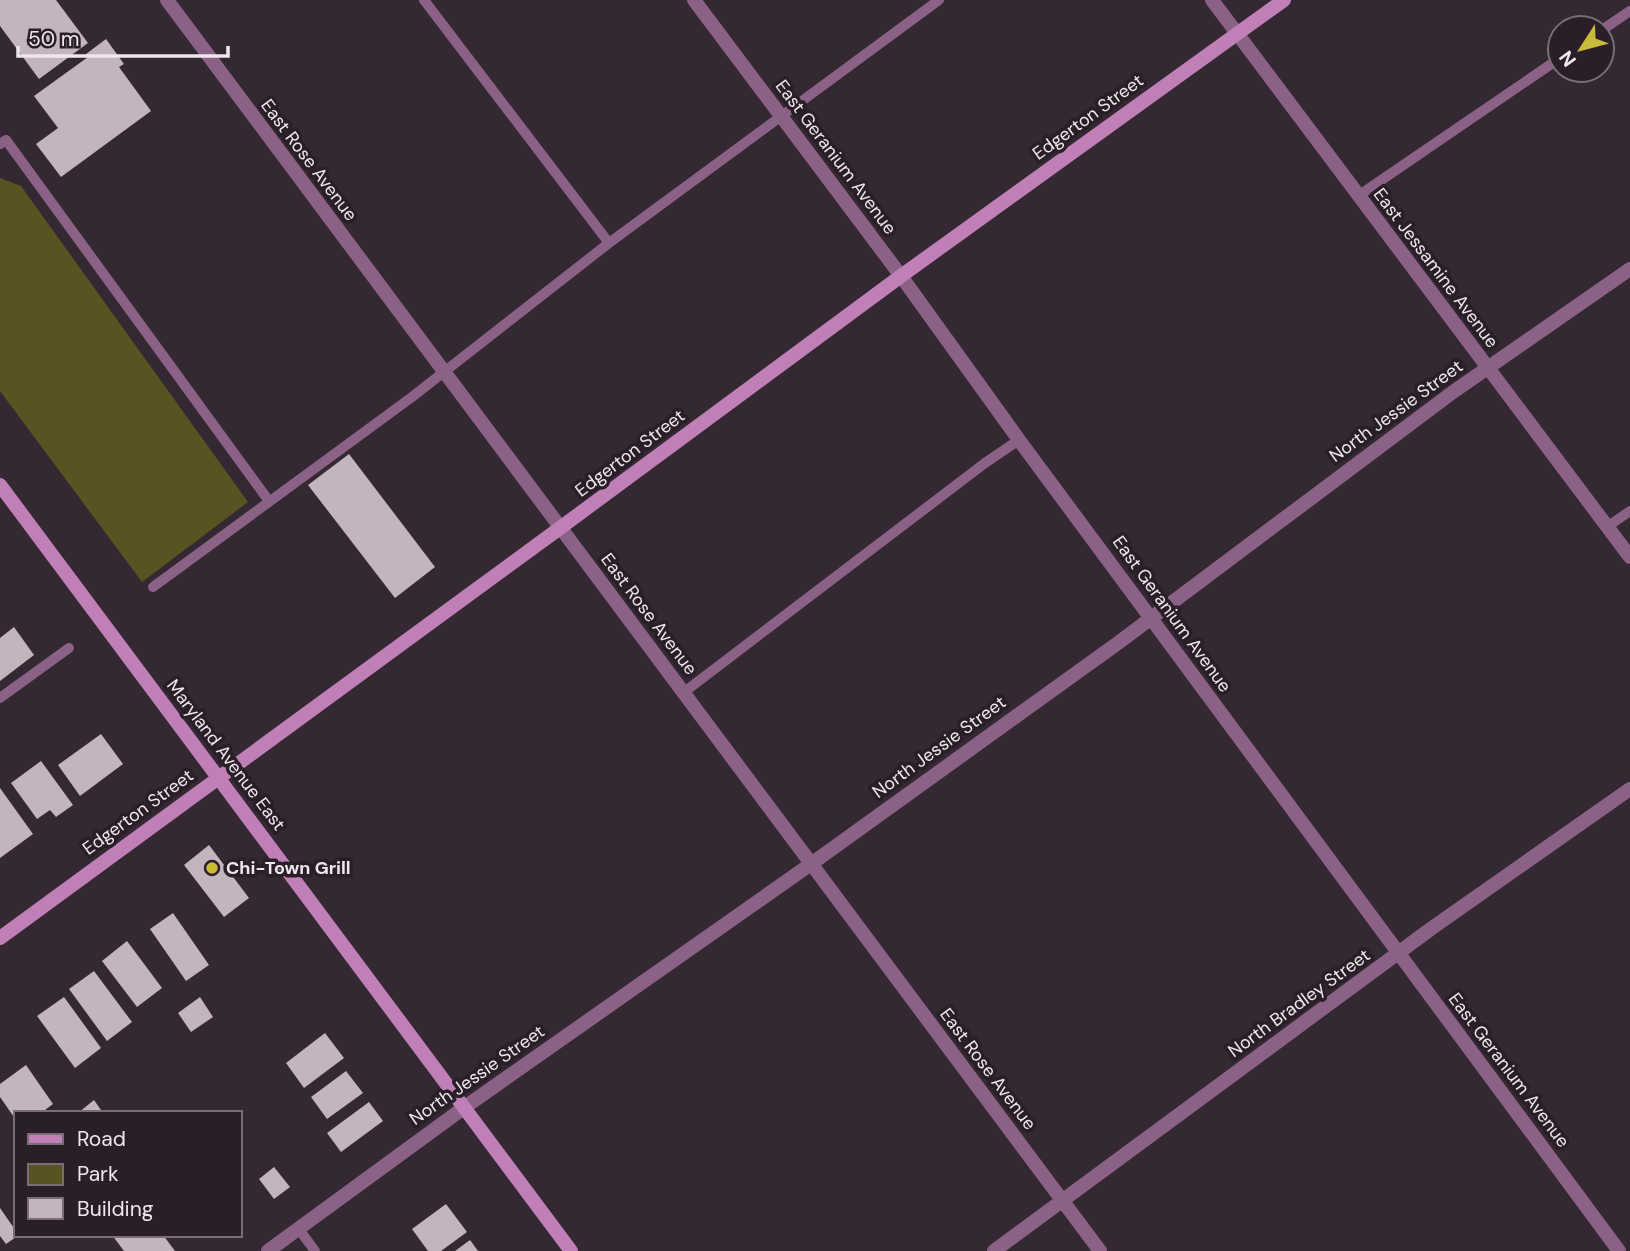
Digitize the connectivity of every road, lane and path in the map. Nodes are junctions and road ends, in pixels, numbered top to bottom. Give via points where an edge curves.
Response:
1 (424, 0) edge
2 (694, 0) edge
3 (939, 0) edge
4 (1212, 0) edge
5 (1284, 0) edge
6 (174, 3) edge
7 (1237, 34) junction
8 (1546, 67) edge
9 (782, 117) junction
10 (0, 144) edge
11 (1358, 195) junction
12 (609, 243) junction
13 (1630, 269) edge
14 (901, 276) junction
15 (1487, 368) junction
16 (443, 373) junction
17 (1019, 440) junction
18 (0, 485) edge
19 (269, 501) junction
20 (1630, 511) edge
21 (1607, 527) junction
22 (561, 528) junction
23 (1630, 557) edge
24 (152, 587) dead end
25 (1151, 618) junction
26 (69, 648) dead end
27 (683, 692) junction
28 (0, 698) edge
29 (219, 777) junction
30 (1630, 789) edge
31 (811, 863) junction
32 (0, 938) edge
33 (1398, 954) junction
34 (465, 1107) junction
35 (1061, 1199) junction
36 (298, 1228) junction
37 (268, 1251) edge
38 (314, 1251) edge
39 (571, 1251) edge
40 (994, 1251) edge
41 (1100, 1251) edge
42 (1619, 1251) edge

1 - 12 lane
2 - 9 street, East Geranium Avenue
3 - 9 lane
4 - 7 street, East Jessamine Avenue
5 - 7 street, Edgerton Street
6 - 16 street, East Rose Avenue
7 - 11 street, East Jessamine Avenue
7 - 14 street, Edgerton Street
8 - 11 lane
9 - 12 lane
9 - 14 street, East Geranium Avenue
10 - 19 lane via 6,140
11 - 15 street, East Jessamine Avenue
12 - 16 lane
13 - 15 street, North Jessie Street
14 - 17 street, East Geranium Avenue
14 - 22 street, Edgerton Street
15 - 21 street, East Jessamine Avenue
15 - 25 street, North Jessie Street
16 - 19 lane
16 - 22 street, East Rose Avenue
17 - 25 street, East Geranium Avenue
17 - 27 lane
18 - 29 street, Maryland Avenue East
19 - 24 lane
20 - 21 lane
21 - 23 street, East Jessamine Avenue
22 - 27 street, East Rose Avenue
22 - 29 street, Edgerton Street
25 - 31 street, North Jessie Street
25 - 33 street, East Geranium Avenue
26 - 28 lane
27 - 31 street, East Rose Avenue
29 - 32 street, Edgerton Street
29 - 34 street, Maryland Avenue East
30 - 33 street, North Bradley Street
31 - 34 street, North Jessie Street
31 - 35 street, East Rose Avenue
33 - 35 street, North Bradley Street
33 - 42 street, East Geranium Avenue
34 - 36 street, North Jessie Street
34 - 39 street, Maryland Avenue East
35 - 40 street, North Bradley Street
35 - 41 street, East Rose Avenue
36 - 37 street, North Jessie Street
36 - 38 lane

